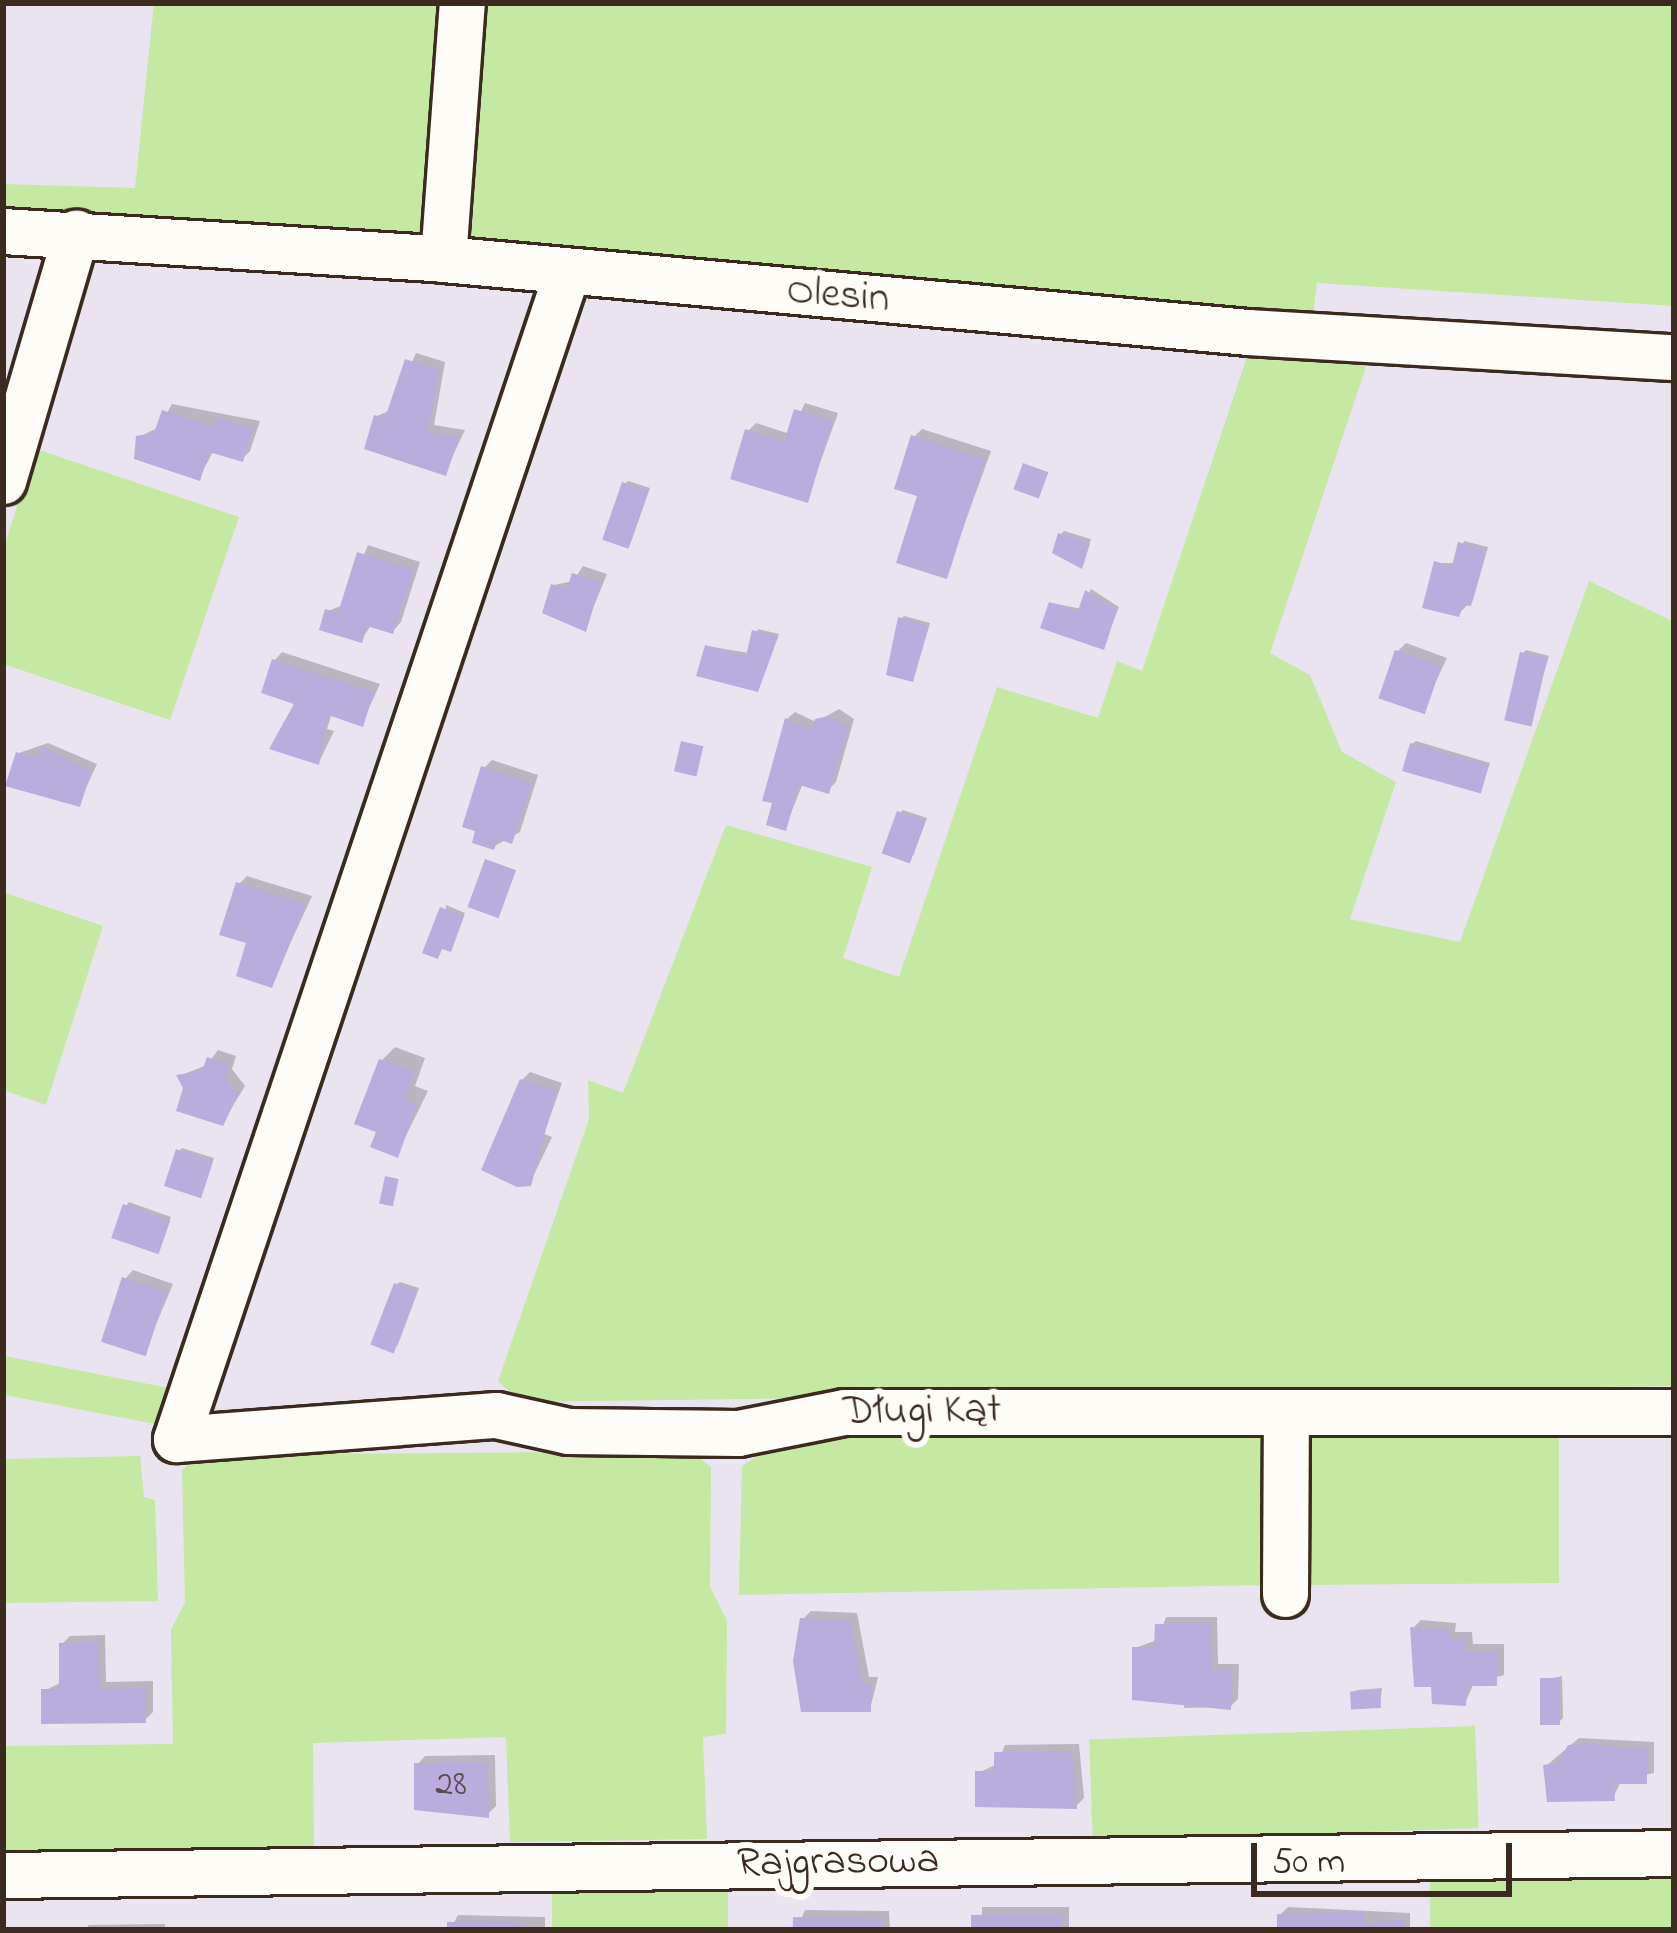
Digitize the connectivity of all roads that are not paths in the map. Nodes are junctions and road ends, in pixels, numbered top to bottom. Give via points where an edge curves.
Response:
1 (462, 3) edge
2 (3, 231) edge
3 (76, 233) junction
4 (443, 259) junction
5 (567, 272) junction
6 (1674, 357) edge
7 (3, 481) edge
8 (1674, 1412) edge
9 (1286, 1415) junction
10 (1285, 1594) dead end
11 (1674, 1853) edge
12 (3, 1875) edge

1 - 4 street
2 - 3 street, Olesin
3 - 4 street, Olesin
3 - 7 street
4 - 5 street, Olesin
5 - 6 street, Olesin via 1249,332
5 - 9 street, Długi Kąt via 176,1438 496,1415 568,1431 738,1433 844,1412
8 - 9 street, Długi Kąt
9 - 10 street
11 - 12 street, Rajgrasowa

